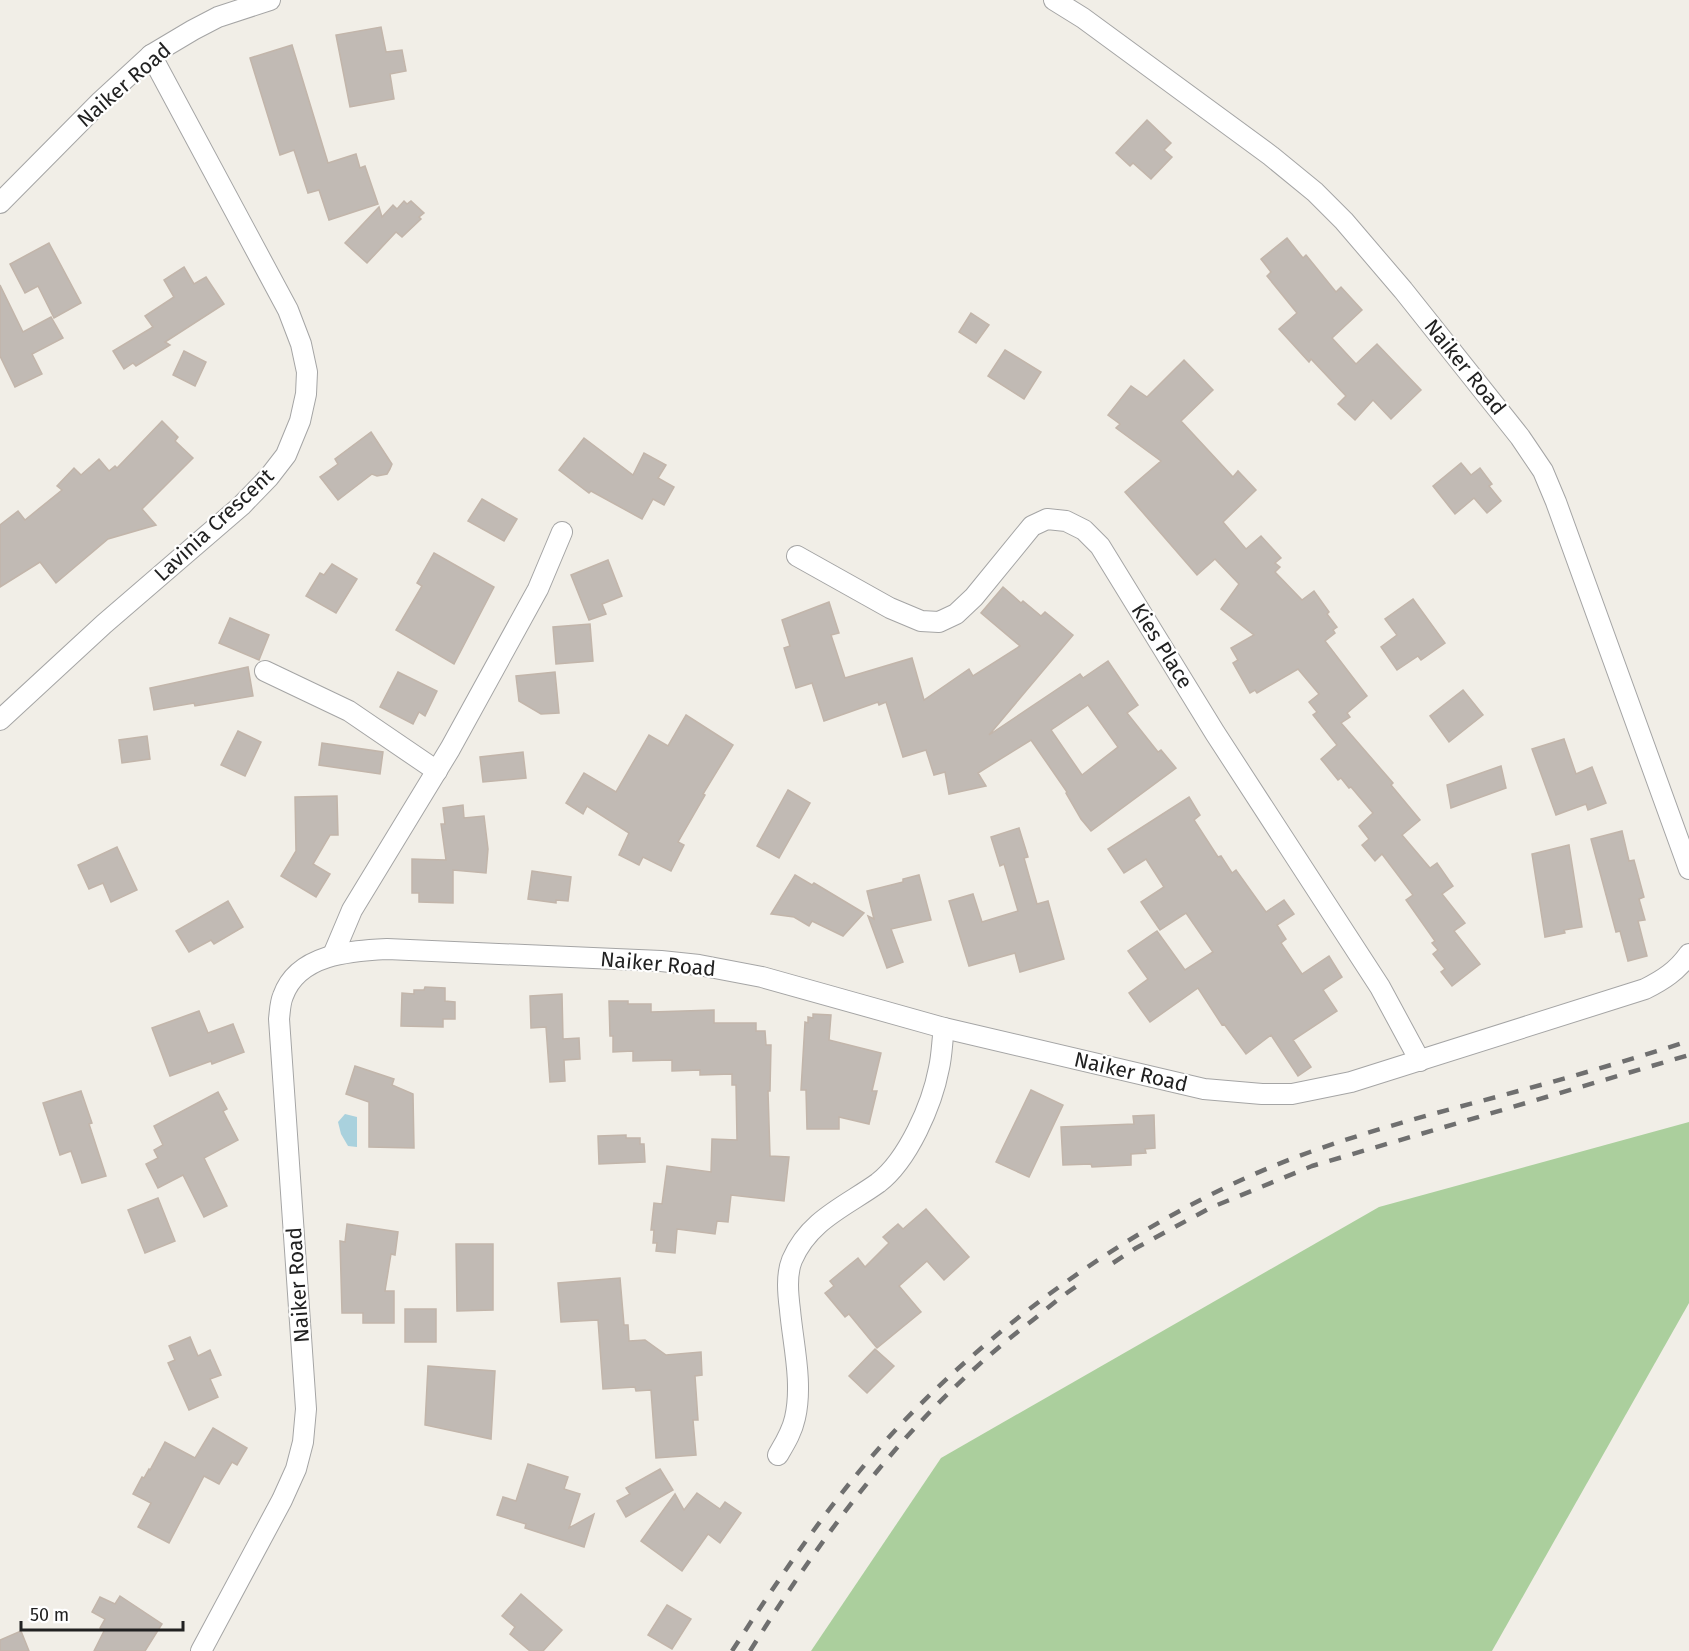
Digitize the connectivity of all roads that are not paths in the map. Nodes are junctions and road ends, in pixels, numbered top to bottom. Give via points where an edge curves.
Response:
1 (270, 0) edge
2 (1054, 0) edge
3 (152, 55) junction
4 (0, 203) edge
5 (562, 532) dead end
6 (797, 556) dead end
7 (265, 671) dead end
8 (0, 720) edge
9 (437, 771) junction
10 (1689, 869) edge
11 (1689, 954) edge
12 (333, 956) junction
13 (944, 1028) junction
14 (1420, 1061) junction
15 (778, 1455) dead end
16 (201, 1651) edge

1 - 3 street, Naiker Road via 218,17
2 - 10 street, Naiker Road via 1315,192 1403,290 1520,437 1543,471 1556,502
3 - 4 street, Naiker Road
3 - 8 street, Lavinia Crescent via 288,310 307,372 300,421 286,455 241,506
5 - 9 street via 538,590
6 - 14 street, Kies Place via 890,608 921,621 939,622 956,614 974,597 1032,526 1047,519 1066,521 1083,530 1100,546 1215,733 1380,987
7 - 9 street via 349,711
9 - 12 street via 352,910
11 - 14 street, Naiker Road via 1668,977 1645,989
12 - 13 street, Naiker Road via 387,949 699,965 762,977
12 - 16 street, Naiker Road via 311,965 290,981 279,1019 306,1409 303,1442 282,1500
13 - 14 street, Naiker Road via 1233,1093 1292,1094 1351,1082
13 - 15 street via 939,1069 928,1104 913,1141 897,1166 819,1224 791,1263 787,1290 797,1398 792,1428

